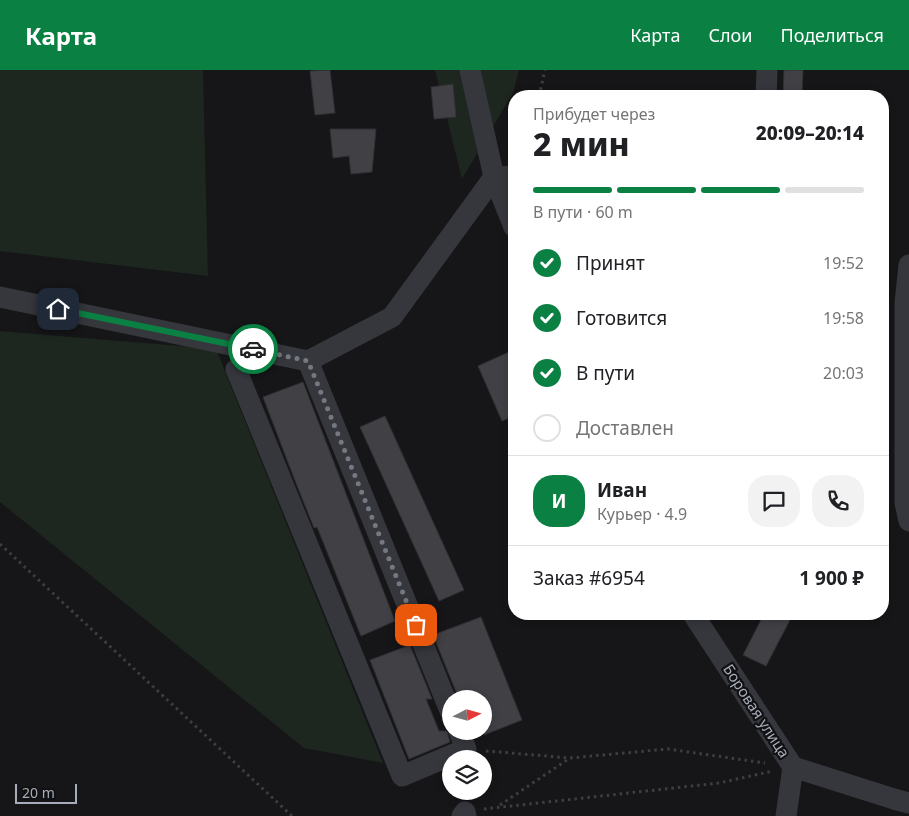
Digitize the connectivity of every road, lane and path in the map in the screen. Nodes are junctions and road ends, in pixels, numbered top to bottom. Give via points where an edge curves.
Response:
1 (470, 70) edge
2 (545, 70) edge
3 (767, 70) edge
4 (540, 90) edge
5 (765, 90) edge
6 (504, 177) edge
7 (508, 197) edge
8 (909, 265) edge
9 (0, 297) edge
10 (308, 361) junction
11 (236, 369) dead end
12 (909, 521) edge
13 (0, 544) edge
14 (697, 620) edge
15 (442, 691) edge
16 (462, 740) edge
17 (570, 758) junction
18 (793, 767) junction
19 (909, 802) edge
20 (499, 806) junction
21 (464, 815) edge
22 (292, 816) edge
23 (786, 816) edge

1 - 6 street
2 - 4 path
3 - 5 street
6 - 7 street
6 - 10 street via 392,317
8 - 12 street via 905,304 905,503
9 - 10 street
10 - 15 street
11 - 16 street via 402,776
13 - 22 path
14 - 18 street, Боровая улица
16 - 17 path
17 - 18 path via 668,749
17 - 20 path
18 - 19 street
18 - 20 path via 718,782
18 - 23 street, Боровая улица
20 - 21 path

